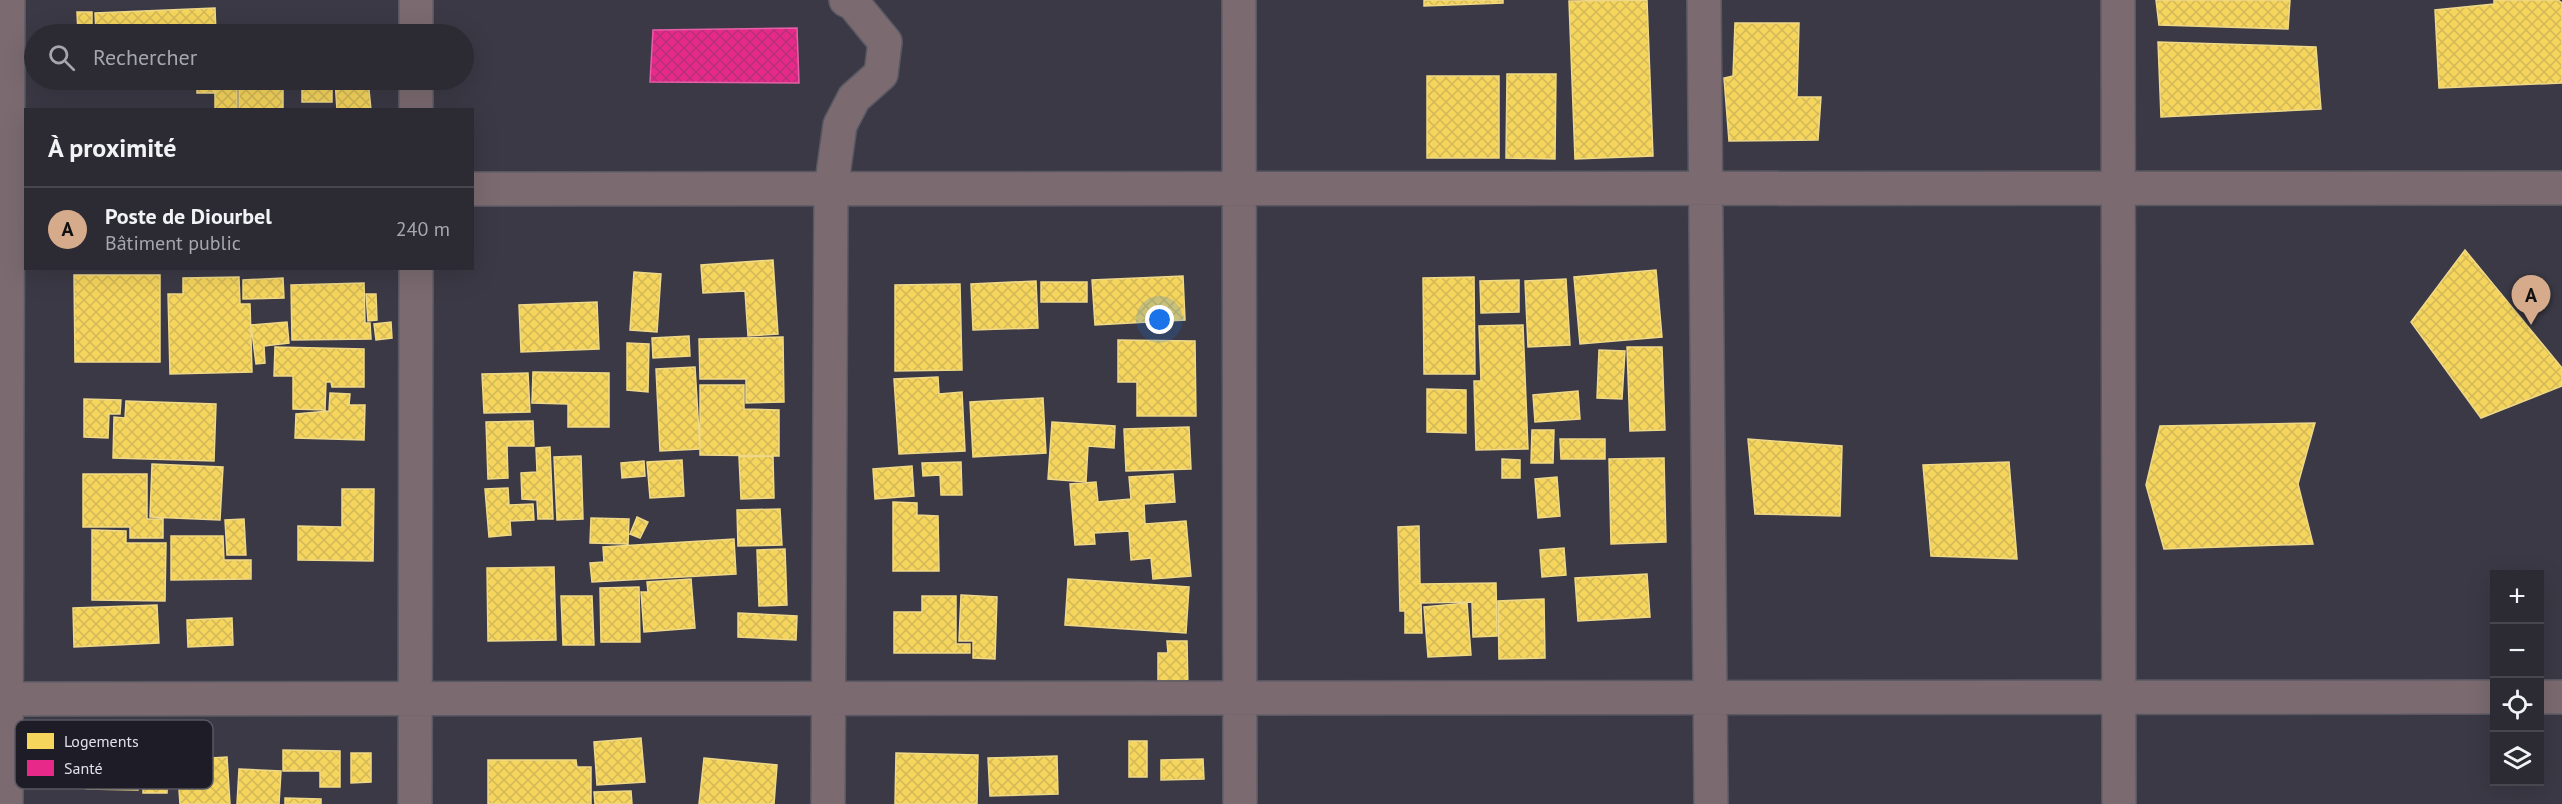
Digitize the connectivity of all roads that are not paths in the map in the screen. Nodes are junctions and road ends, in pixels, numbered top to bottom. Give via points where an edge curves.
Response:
1 (8, 0) edge
2 (416, 0) edge
3 (846, 0) edge
4 (1239, 0) edge
5 (1704, 0) edge
6 (2118, 0) edge
7 (416, 24) edge
8 (416, 90) edge
9 (416, 108) edge
10 (1705, 188) junction
11 (2118, 188) junction
12 (2562, 188) edge
13 (11, 189) edge
14 (474, 189) edge
15 (831, 189) junction
16 (1240, 189) junction
17 (416, 270) edge
18 (1711, 697) junction
19 (2118, 697) junction
20 (2490, 697) edge
21 (2544, 697) edge
22 (2562, 697) edge
23 (415, 698) junction
24 (830, 698) junction
25 (1240, 698) junction
26 (3, 699) edge
27 (6, 804) edge
28 (415, 804) edge
29 (828, 804) edge
30 (1240, 804) edge
31 (1711, 804) edge
32 (2119, 804) edge

1 - 13 street
2 - 7 street
3 - 15 street via 853,3 885,42 881,74 854,98 840,125
4 - 16 street
5 - 10 street
6 - 11 street
8 - 9 street
10 - 11 street
10 - 16 street
10 - 18 street
11 - 12 street
11 - 19 street
13 - 26 street
14 - 15 street
15 - 16 street
15 - 24 street
16 - 25 street
17 - 23 street
18 - 19 street
18 - 25 street
18 - 31 street
19 - 20 street
19 - 32 street
21 - 22 street
23 - 24 street
23 - 26 street
23 - 28 street
24 - 25 street
24 - 29 street
25 - 30 street
26 - 27 street

